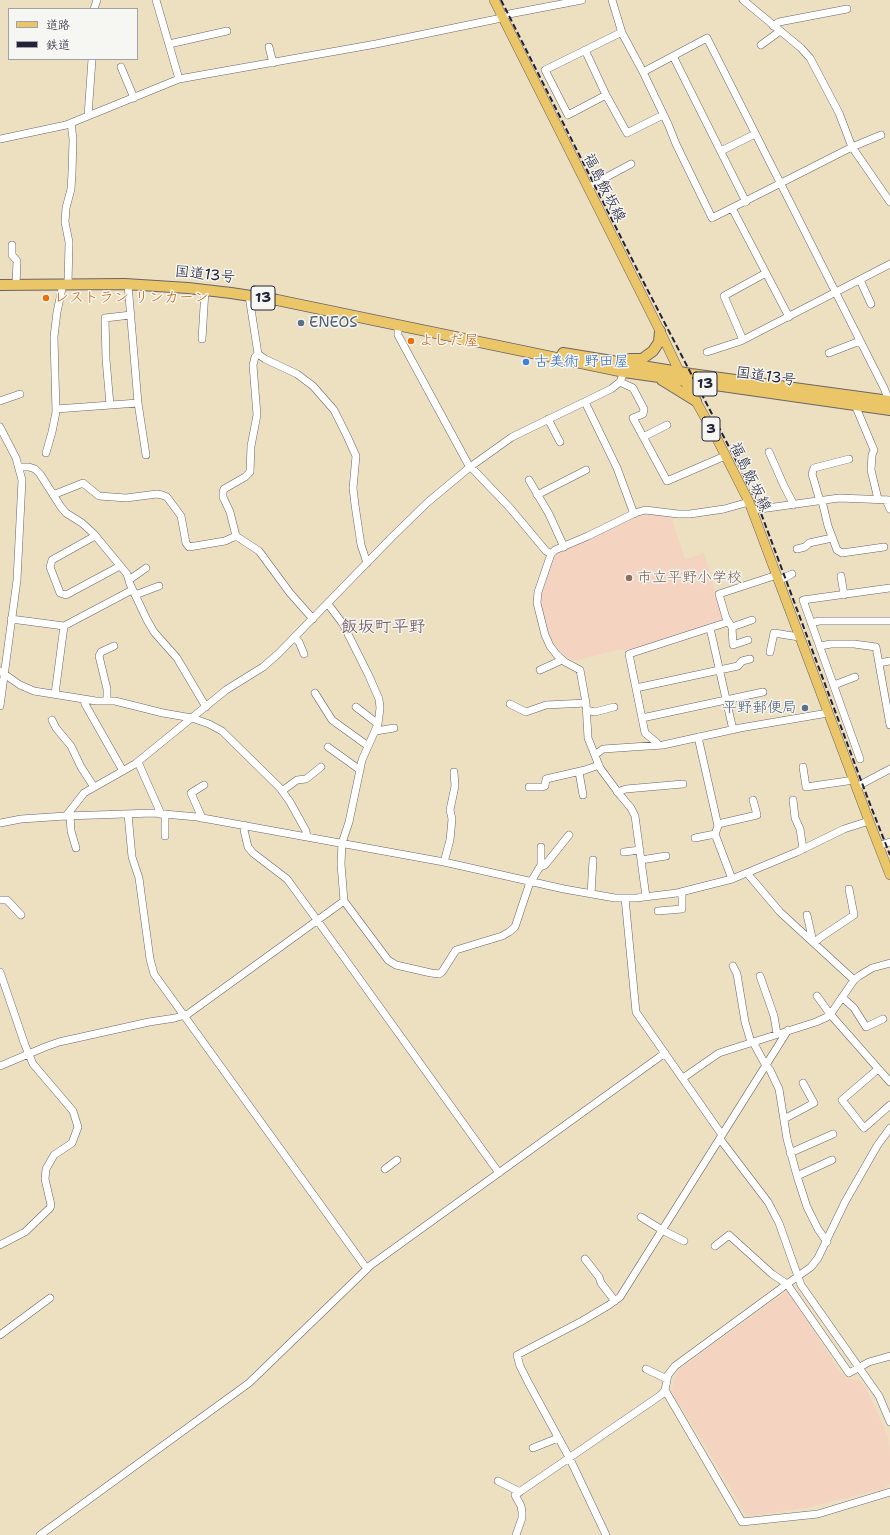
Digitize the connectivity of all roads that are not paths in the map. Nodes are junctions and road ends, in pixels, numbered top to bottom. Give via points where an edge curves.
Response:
1 (156, 0) edge
2 (494, 0) edge
3 (582, 0) edge
4 (612, 0) edge
5 (743, 0) edge
6 (543, 4) edge
7 (847, 9) dead end
8 (502, 17) junction
9 (773, 26) junction
10 (227, 31) dead end
11 (780, 31) junction
12 (622, 32) junction
13 (169, 44) junction
14 (761, 45) dead end
15 (269, 47) dead end
16 (585, 50) junction
17 (673, 56) junction
18 (92, 60) edge
19 (273, 63) junction
20 (121, 67) dead end
21 (643, 72) junction
22 (180, 79) junction
23 (606, 95) junction
24 (134, 98) junction
25 (663, 115) junction
26 (88, 116) junction
27 (71, 123) junction
28 (755, 134) junction
29 (881, 135) dead end
30 (0, 139) edge
31 (852, 148) junction
32 (721, 151) junction
33 (631, 164) dead end
34 (781, 184) junction
35 (588, 187) junction
36 (746, 202) junction
37 (890, 202) edge
38 (732, 208) junction
39 (12, 245) dead end
40 (890, 264) edge
41 (766, 273) junction
42 (860, 280) junction
43 (65, 284) junction
44 (128, 284) junction
45 (0, 285) edge
46 (16, 285) junction
47 (205, 290) junction
48 (835, 292) junction
49 (250, 296) junction
50 (872, 304) dead end
51 (131, 316) junction
52 (789, 317) junction
53 (398, 326) junction
54 (660, 331) junction
55 (202, 339) dead end
56 (743, 340) junction
57 (860, 341) junction
58 (521, 350) junction
59 (708, 352) dead end
60 (829, 353) dead end
61 (258, 354) junction
62 (570, 354) junction
63 (679, 371) junction
64 (656, 376) junction
65 (622, 377) junction
66 (684, 381) junction
67 (20, 394) dead end
68 (0, 401) edge
69 (696, 401) junction
70 (585, 402) junction
71 (138, 403) junction
72 (855, 404) junction
73 (890, 404) edge
74 (110, 405) junction
75 (56, 409) junction
76 (548, 419) junction
77 (666, 425) dead end
78 (0, 427) edge
79 (643, 436) junction
80 (560, 442) dead end
81 (769, 452) dead end
82 (46, 453) dead end
83 (146, 455) dead end
84 (725, 456) junction
85 (849, 459) dead end
86 (20, 467) junction
87 (470, 467) junction
88 (586, 470) dead end
89 (529, 480) dead end
90 (53, 495) junction
91 (537, 495) junction
92 (878, 499) junction
93 (888, 500) edge
94 (821, 501) junction
95 (794, 505) junction
96 (751, 506) junction
97 (890, 510) edge
98 (634, 514) junction
99 (95, 536) junction
100 (236, 536) junction
101 (832, 538) junction
102 (564, 547) junction
103 (884, 547) dead end
104 (797, 549) dead end
105 (551, 554) junction
106 (367, 563) junction
107 (120, 566) junction
108 (146, 568) dead end
109 (792, 574) dead end
110 (841, 576) dead end
111 (778, 578) junction
112 (129, 580) junction
113 (159, 586) dead end
114 (890, 588) edge
115 (134, 593) junction
116 (844, 594) junction
117 (328, 604) junction
118 (11, 620) junction
119 (313, 620) junction
120 (752, 620) dead end
121 (890, 621) edge
122 (811, 623) junction
123 (730, 624) junction
124 (64, 626) junction
125 (710, 628) junction
126 (799, 636) junction
127 (295, 638) junction
128 (748, 640) dead end
129 (114, 646) dead end
130 (820, 646) junction
131 (770, 652) dead end
132 (304, 654) dead end
133 (750, 659) dead end
134 (562, 660) junction
135 (890, 661) edge
136 (879, 663) junction
137 (540, 670) dead end
138 (719, 670) junction
139 (2, 673) edge
140 (855, 677) dead end
141 (834, 685) junction
142 (636, 688) junction
143 (762, 692) dead end
144 (315, 693) dead end
145 (56, 694) junction
146 (887, 697) edge
147 (84, 699) junction
148 (726, 700) junction
149 (107, 701) junction
150 (510, 704) dead end
151 (0, 706) edge
152 (586, 706) junction
153 (206, 707) junction
154 (356, 707) dead end
155 (614, 707) dead end
156 (828, 713) junction
157 (192, 718) junction
158 (642, 718) junction
159 (52, 720) dead end
160 (890, 725) edge
161 (377, 727) junction
162 (394, 728) dead end
163 (733, 730) junction
164 (698, 737) junction
165 (658, 745) junction
166 (368, 746) junction
167 (328, 747) dead end
168 (595, 755) junction
169 (860, 759) dead end
170 (138, 762) junction
171 (599, 766) junction
172 (321, 767) dead end
173 (803, 767) dead end
174 (890, 769) edge
175 (360, 770) junction
176 (123, 771) junction
177 (454, 772) dead end
178 (579, 772) junction
179 (855, 783) junction
180 (683, 784) dead end
181 (204, 785) dead end
182 (94, 786) junction
183 (529, 787) dead end
184 (282, 791) junction
185 (617, 792) junction
186 (583, 795) dead end
187 (753, 800) dead end
188 (793, 800) dead end
189 (128, 814) junction
190 (163, 814) junction
191 (68, 816) junction
192 (202, 818) junction
193 (868, 821) junction
194 (0, 823) edge
195 (718, 824) junction
196 (244, 825) junction
197 (715, 834) junction
198 (165, 836) dead end
199 (569, 836) dead end
200 (307, 837) junction
201 (695, 838) dead end
202 (890, 842) edge
203 (342, 844) junction
204 (878, 846) junction
205 (541, 847) dead end
206 (76, 848) dead end
207 (803, 849) junction
208 (640, 850) junction
209 (624, 852) dead end
210 (666, 856) dead end
211 (593, 860) dead end
212 (641, 860) junction
213 (444, 862) junction
214 (540, 867) junction
215 (747, 873) junction
216 (890, 875) edge
217 (732, 879) junction
218 (531, 881) junction
219 (849, 889) dead end
220 (682, 892) junction
221 (591, 894) junction
222 (646, 897) junction
223 (625, 898) junction
224 (0, 900) edge
225 (344, 901) junction
226 (658, 911) dead end
227 (22, 915) dead end
228 (807, 915) dead end
229 (318, 920) junction
230 (814, 942) junction
231 (890, 963) edge
232 (733, 966) dead end
233 (0, 972) edge
234 (760, 976) dead end
235 (854, 980) junction
236 (817, 996) dead end
237 (842, 997) junction
238 (830, 1014) junction
239 (183, 1016) junction
240 (883, 1019) dead end
241 (788, 1030) junction
242 (777, 1034) junction
243 (752, 1042) junction
244 (665, 1053) junction
245 (28, 1054) junction
246 (766, 1065) junction
247 (0, 1066) edge
248 (878, 1069) junction
249 (683, 1078) junction
250 (890, 1082) edge
251 (803, 1083) dead end
252 (890, 1105) edge
253 (784, 1119) junction
254 (890, 1128) edge
255 (833, 1134) dead end
256 (721, 1137) junction
257 (790, 1153) junction
258 (397, 1160) dead end
259 (832, 1160) dead end
260 (385, 1169) dead end
261 (499, 1173) junction
262 (797, 1176) junction
263 (641, 1217) dead end
264 (662, 1230) junction
265 (684, 1241) dead end
266 (827, 1242) junction
267 (0, 1245) edge
268 (716, 1246) dead end
269 (585, 1259) dead end
270 (367, 1269) junction
271 (798, 1276) junction
272 (787, 1284) junction
273 (50, 1298) dead end
274 (616, 1301) junction
275 (0, 1335) edge
276 (890, 1356) edge
277 (860, 1368) junction
278 (646, 1369) dead end
279 (667, 1379) junction
280 (665, 1390) junction
281 (890, 1422) edge
282 (558, 1438) junction
283 (533, 1448) dead end
284 (570, 1459) junction
285 (498, 1481) dead end
286 (520, 1492) junction
287 (890, 1492) edge
288 (40, 1535) edge
289 (516, 1535) edge
290 (606, 1535) edge

1 - 13 street
2 - 8 main road, 福島飯坂線 / 3
3 - 6 street
4 - 12 street
5 - 9 street
6 - 8 street
7 - 9 street via 779,22
8 - 19 street
8 - 35 main road, 福島飯坂線 / 3
9 - 11 street
10 - 13 street
11 - 14 street
11 - 31 street via 813,63 839,113
12 - 16 street
12 - 21 street
13 - 22 street
15 - 19 street
16 - 23 street
16 - 23 street via 545,70 568,115
17 - 21 street
17 - 28 street via 707,38
17 - 32 street
18 - 26 street
19 - 22 street
20 - 24 street
21 - 25 street
22 - 24 street
23 - 25 street via 627,133
24 - 26 street
25 - 38 street via 712,218
26 - 27 street
27 - 30 street
27 - 43 street via 72,174 65,222 69,242
28 - 32 street
28 - 34 street
29 - 31 street
31 - 34 street
31 - 37 street
32 - 36 street
33 - 35 street
34 - 36 street
34 - 48 street
35 - 54 main road, 福島飯坂線 / 3
36 - 38 street
38 - 41 street
39 - 46 street via 12,255 17,261
40 - 42 street
41 - 52 street
41 - 56 street via 724,296
42 - 48 street
42 - 50 street
43 - 44 highway, 国道13号 / 13
43 - 46 highway, 国道13号 / 13
43 - 75 street via 57,312 54,337
44 - 47 highway, 国道13号 / 13
44 - 51 street
45 - 46 highway, 国道13号 / 13
47 - 49 highway, 国道13号 / 13
47 - 55 street
48 - 52 street
48 - 57 street
49 - 53 highway, 国道13号 / 13
49 - 61 street
51 - 71 street
51 - 74 street via 104,318
52 - 56 street
53 - 58 highway, 国道13号 / 13
53 - 87 street via 398,335
54 - 62 highway via 657,347 642,358
54 - 63 main road, 福島飯坂線 / 3
56 - 59 street
57 - 60 street
57 - 73 street
58 - 62 highway, 国道13号 / 13
58 - 65 highway, 国道13号 / 13
61 - 100 street via 255,357 253,371 257,415 251,446 250,472 223,492
61 - 106 street via 269,362 297,374 313,386 339,419 356,456 354,506
62 - 63 highway, 国道13号 / 13
63 - 66 main road, 福島飯坂線 / 3
63 - 73 highway, 国道13号 / 13
64 - 65 highway, 国道13号 / 13
64 - 66 highway, 国道13号 / 13
64 - 69 highway
65 - 70 street via 611,388
65 - 79 street via 633,388 644,409 643,414 634,418
66 - 69 main road, 福島飯坂線 / 3
66 - 72 highway, 国道13号 / 13
67 - 68 street
69 - 84 main road, 福島飯坂線 / 3
70 - 76 street
70 - 98 street via 617,468
71 - 74 street
71 - 83 street
72 - 73 highway, 国道13号 / 13
72 - 92 street via 874,450 871,470
74 - 75 street
75 - 82 street
76 - 80 street
76 - 87 street via 512,437
77 - 79 street
78 - 86 street
79 - 84 street via 667,481
81 - 95 street
84 - 96 main road, 福島飯坂線 / 3
85 - 94 street via 814,468 812,474
86 - 90 street via 34,468
86 - 118 street via 22,480 17,580
87 - 105 street
87 - 106 street via 428,502
88 - 91 street
89 - 91 street
90 - 99 street via 66,513 82,523
90 - 100 street via 83,483 99,496 126,498 162,495 181,516 186,543 190,547 225,541
91 - 102 street
92 - 93 street
92 - 94 street via 839,498
93 - 97 street
94 - 95 street
94 - 101 street
95 - 96 street
96 - 98 street via 690,514 645,510
96 - 111 main road, 福島飯坂線 / 3
98 - 102 street
99 - 107 street
99 - 107 street via 52,560 50,567 60,592 66,595
100 - 119 street via 259,551
101 - 103 street via 842,553
101 - 104 street
102 - 105 street
105 - 134 street via 538,592 537,603 545,635 550,646
106 - 117 street
107 - 112 street
108 - 112 street
109 - 111 street
110 - 116 street
111 - 123 street via 719,594 720,604
111 - 126 main road, 福島飯坂線 / 3
112 - 115 street
113 - 115 street
114 - 116 street
115 - 124 street
115 - 153 street via 154,632 177,658
116 - 122 street via 803,600
117 - 119 street
117 - 161 street via 343,624 376,693 380,708
118 - 124 street
118 - 139 street
119 - 127 street
120 - 123 street
121 - 122 street
122 - 130 street
123 - 125 street
123 - 128 street via 733,644
124 - 145 street
125 - 138 street
125 - 142 street via 629,654
126 - 131 street via 774,633
126 - 156 main road, 福島飯坂線 / 3
127 - 132 street
127 - 153 street via 263,667 226,690
129 - 149 street via 101,652 99,656 107,689
130 - 136 street via 854,644 876,647
130 - 141 street
133 - 138 street via 742,661 738,666
134 - 137 street
134 - 152 street via 580,670
135 - 136 street
136 - 146 street
138 - 142 street
138 - 148 street
139 - 145 street via 34,691
139 - 151 street
140 - 141 street
141 - 169 street
142 - 158 street
143 - 148 street
144 - 166 street via 332,720
145 - 147 street
146 - 160 street
147 - 149 street
147 - 176 street
148 - 158 street
148 - 163 street
149 - 157 street
150 - 152 street via 526,712 546,705
152 - 155 street via 595,712
152 - 168 street via 588,738
153 - 157 street
154 - 161 street
156 - 163 street
156 - 179 main road, 福島飯坂線 / 3
157 - 170 street
157 - 184 street via 222,731
158 - 165 street via 645,733
159 - 182 street via 72,746 80,767
161 - 162 street
161 - 166 street
163 - 164 street
164 - 165 street
164 - 195 street
165 - 168 street via 603,749
166 - 175 street
167 - 175 street
168 - 171 street
170 - 176 street
170 - 190 street
171 - 178 street
171 - 185 street
172 - 184 street via 306,779 297,780
173 - 179 street via 806,787
174 - 179 street
175 - 203 street
176 - 182 street
177 - 213 street via 455,786 450,810 451,833
178 - 183 street via 546,779 542,788
178 - 186 street
179 - 193 main road, 福島飯坂線 / 3
180 - 185 street
181 - 192 street via 191,793
182 - 191 street via 84,793
184 - 200 street
185 - 208 street via 635,816
187 - 195 street via 757,815
188 - 207 street
189 - 190 street
189 - 191 street
189 - 239 street via 132,857 139,878 154,974
190 - 192 street
190 - 198 street
191 - 194 street
191 - 206 street
192 - 196 street
193 - 204 main road, 福島飯坂線 / 3
193 - 207 street via 844,829
195 - 197 street
196 - 200 street
196 - 229 street via 246,842 253,853 287,879
197 - 201 street
197 - 217 street
199 - 214 street
200 - 203 street
202 - 204 street
203 - 213 street
203 - 225 street
204 - 216 main road, 福島飯坂線 / 3
205 - 214 street
207 - 215 street
208 - 209 street
208 - 212 street
210 - 212 street
211 - 221 street
212 - 222 street
213 - 218 street
214 - 218 street
215 - 217 street
215 - 230 street via 780,912
217 - 220 street
218 - 221 street
218 - 225 street via 515,927 502,936 456,950 438,974 396,965 388,960
219 - 230 street via 854,915
220 - 222 street
220 - 226 street via 682,909
221 - 223 street
222 - 223 street
223 - 244 street via 636,1012
224 - 227 street via 7,900
225 - 229 street
228 - 230 street
229 - 239 street
229 - 261 street
230 - 235 street
231 - 235 street via 867,970
232 - 243 street
233 - 245 street
234 - 242 street via 774,1016
235 - 237 street
236 - 238 street
237 - 238 street
237 - 240 street via 854,1008 866,1027
238 - 241 street via 816,1022
238 - 248 street
239 - 245 street via 59,1042
239 - 270 street
241 - 242 street
241 - 246 street
242 - 243 street
243 - 246 street
243 - 249 street via 719,1053
244 - 249 street
244 - 261 street
245 - 247 street
245 - 267 street via 73,1111 78,1127 72,1143 54,1155 46,1169 45,1179 50,1208 25,1232
246 - 253 street via 778,1089
246 - 256 street
248 - 250 street
248 - 252 street via 842,1100 864,1128
249 - 256 street
251 - 253 street via 814,1103
253 - 257 street
254 - 266 street via 845,1202
255 - 257 street
256 - 264 street
256 - 271 street via 768,1202 779,1223
257 - 262 street
258 - 260 street
259 - 262 street
261 - 270 street
262 - 266 street via 808,1207
263 - 264 street
264 - 265 street
264 - 274 street
266 - 271 street via 811,1267
268 - 272 street via 729,1235 772,1274
269 - 274 street
270 - 288 street via 249,1383
271 - 272 street
271 - 277 street via 801,1286
272 - 277 street via 849,1373
272 - 279 street via 675,1366 670,1370
273 - 275 street
274 - 282 street via 517,1355 520,1366
276 - 277 street via 869,1362
277 - 281 street via 879,1396
278 - 279 street
279 - 280 street
280 - 284 street via 661,1396
280 - 287 street via 742,1522 818,1514
282 - 283 street
282 - 284 street
284 - 286 street
284 - 290 street
285 - 286 street
286 - 289 street via 516,1495 521,1506 522,1518

